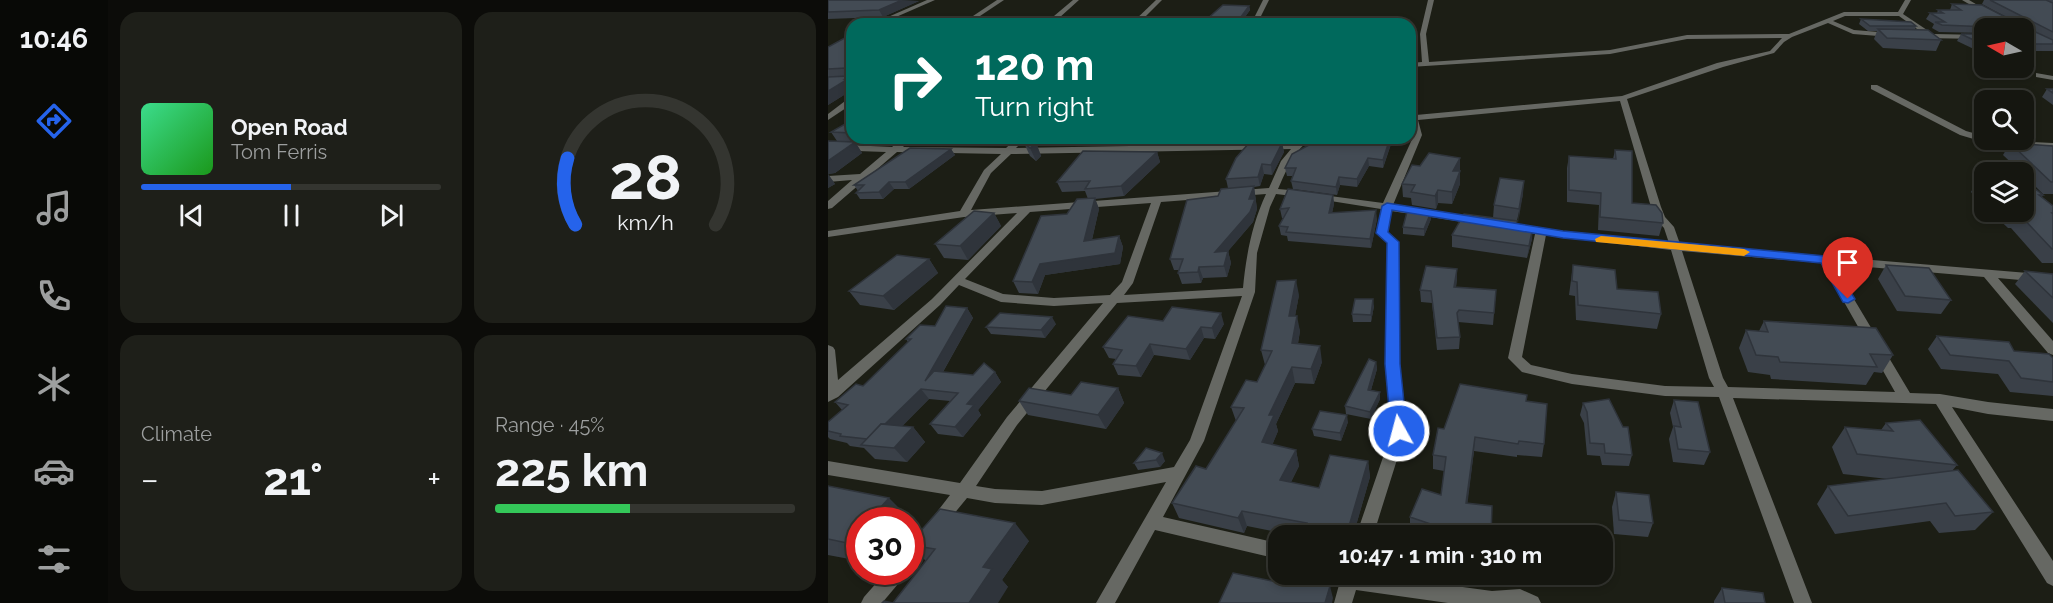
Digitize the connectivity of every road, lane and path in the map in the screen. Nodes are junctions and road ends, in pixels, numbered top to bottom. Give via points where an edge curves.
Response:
1 (932, 0) edge
2 (1001, 0) edge
3 (1076, 0) edge
4 (1159, 0) edge
5 (1266, 0) edge
6 (1431, 0) edge
7 (1908, 0) edge
8 (1965, 0) edge
9 (1900, 14) junction
10 (889, 18) edge
11 (973, 18) edge
12 (1056, 18) edge
13 (1140, 18) edge
14 (1257, 18) edge
15 (1998, 18) edge
16 (1829, 21) junction
17 (1899, 35) edge
18 (1910, 35) edge
19 (1790, 36) junction
20 (1931, 36) junction
21 (1974, 37) edge
22 (1426, 64) junction
23 (1416, 65) edge
24 (2039, 75) dead end
25 (2053, 78) edge
26 (1874, 87) dead end
27 (1623, 98) junction
28 (846, 104) edge
29 (1416, 114) edge
30 (828, 118) edge
31 (1974, 136) edge
32 (901, 144) edge
33 (1016, 144) edge
34 (1264, 144) edge
35 (1301, 144) edge
36 (1414, 144) edge
37 (2034, 144) edge
38 (2053, 146) edge
39 (828, 147) edge
40 (895, 149) junction
41 (1008, 151) junction
42 (861, 177) junction
43 (828, 178) edge
44 (1271, 191) junction
45 (1157, 200) junction
46 (828, 206) edge
47 (1387, 206) junction
48 (1026, 210) junction
49 (964, 214) junction
50 (1484, 222) edge
51 (1507, 226) edge
52 (1541, 232) junction
53 (828, 234) edge
54 (1675, 246) junction
55 (1825, 260) junction
56 (1988, 274) junction
57 (2053, 279) edge
58 (957, 280) junction
59 (1249, 292) junction
60 (1112, 300) junction
61 (828, 350) edge
62 (2053, 350) edge
63 (1724, 392) junction
64 (830, 395) edge
65 (1905, 397) junction
66 (1940, 399) junction
67 (2053, 415) edge
68 (828, 468) edge
69 (1181, 472) junction
70 (963, 490) junction
71 (1151, 522) junction
72 (1368, 525) edge
73 (924, 538) edge
74 (1268, 549) edge
75 (2053, 577) edge
76 (886, 585) edge
77 (1349, 585) edge
78 (1396, 585) edge
79 (870, 603) edge
80 (1105, 603) edge
81 (1343, 603) edge
82 (1532, 603) edge
83 (1803, 603) edge

1 - 10 street
2 - 11 street
3 - 12 street
4 - 13 street
5 - 14 street
6 - 22 street via 1424,26
7 - 9 street
8 - 15 street
9 - 16 street via 1844,14
9 - 20 street
16 - 17 street via 1853,32
16 - 19 street
18 - 20 street
19 - 22 street via 1687,37 1610,52
19 - 27 street via 1772,52
20 - 21 street
22 - 23 street
24 - 25 street
26 - 31 street
27 - 29 street
27 - 54 street via 1656,207 1660,218 1670,227
28 - 30 street
32 - 40 street
33 - 41 street
34 - 41 street via 1128,151
35 - 44 street via 1286,161
36 - 47 street
37 - 38 street
39 - 40 street
40 - 41 street
40 - 42 street
41 - 49 street via 987,172
42 - 43 street
42 - 46 street
44 - 45 street
44 - 47 street
44 - 59 street via 1252,253
45 - 48 street
45 - 60 street via 1126,283
47 - 50 street
47 - 72 street via 1382,233 1393,242 1393,375 1399,431
48 - 49 street
48 - 58 street
49 - 53 street
51 - 52 street
52 - 54 street
52 - 63 street via 1515,358 1527,369 1665,391
54 - 55 street
54 - 63 street via 1716,378
55 - 56 street
55 - 65 street
56 - 57 street
56 - 62 street
58 - 60 street via 1000,298 1054,302
58 - 64 street
59 - 60 street
59 - 69 street via 1213,400
60 - 70 street via 1012,421
61 - 64 street
63 - 65 street
63 - 83 street
65 - 66 street
66 - 67 street
66 - 75 street
68 - 70 street
69 - 70 street via 1042,498
69 - 71 street
70 - 73 street
71 - 74 street
71 - 80 street
76 - 79 street
77 - 81 street
78 - 82 street via 1492,600 1520,598

